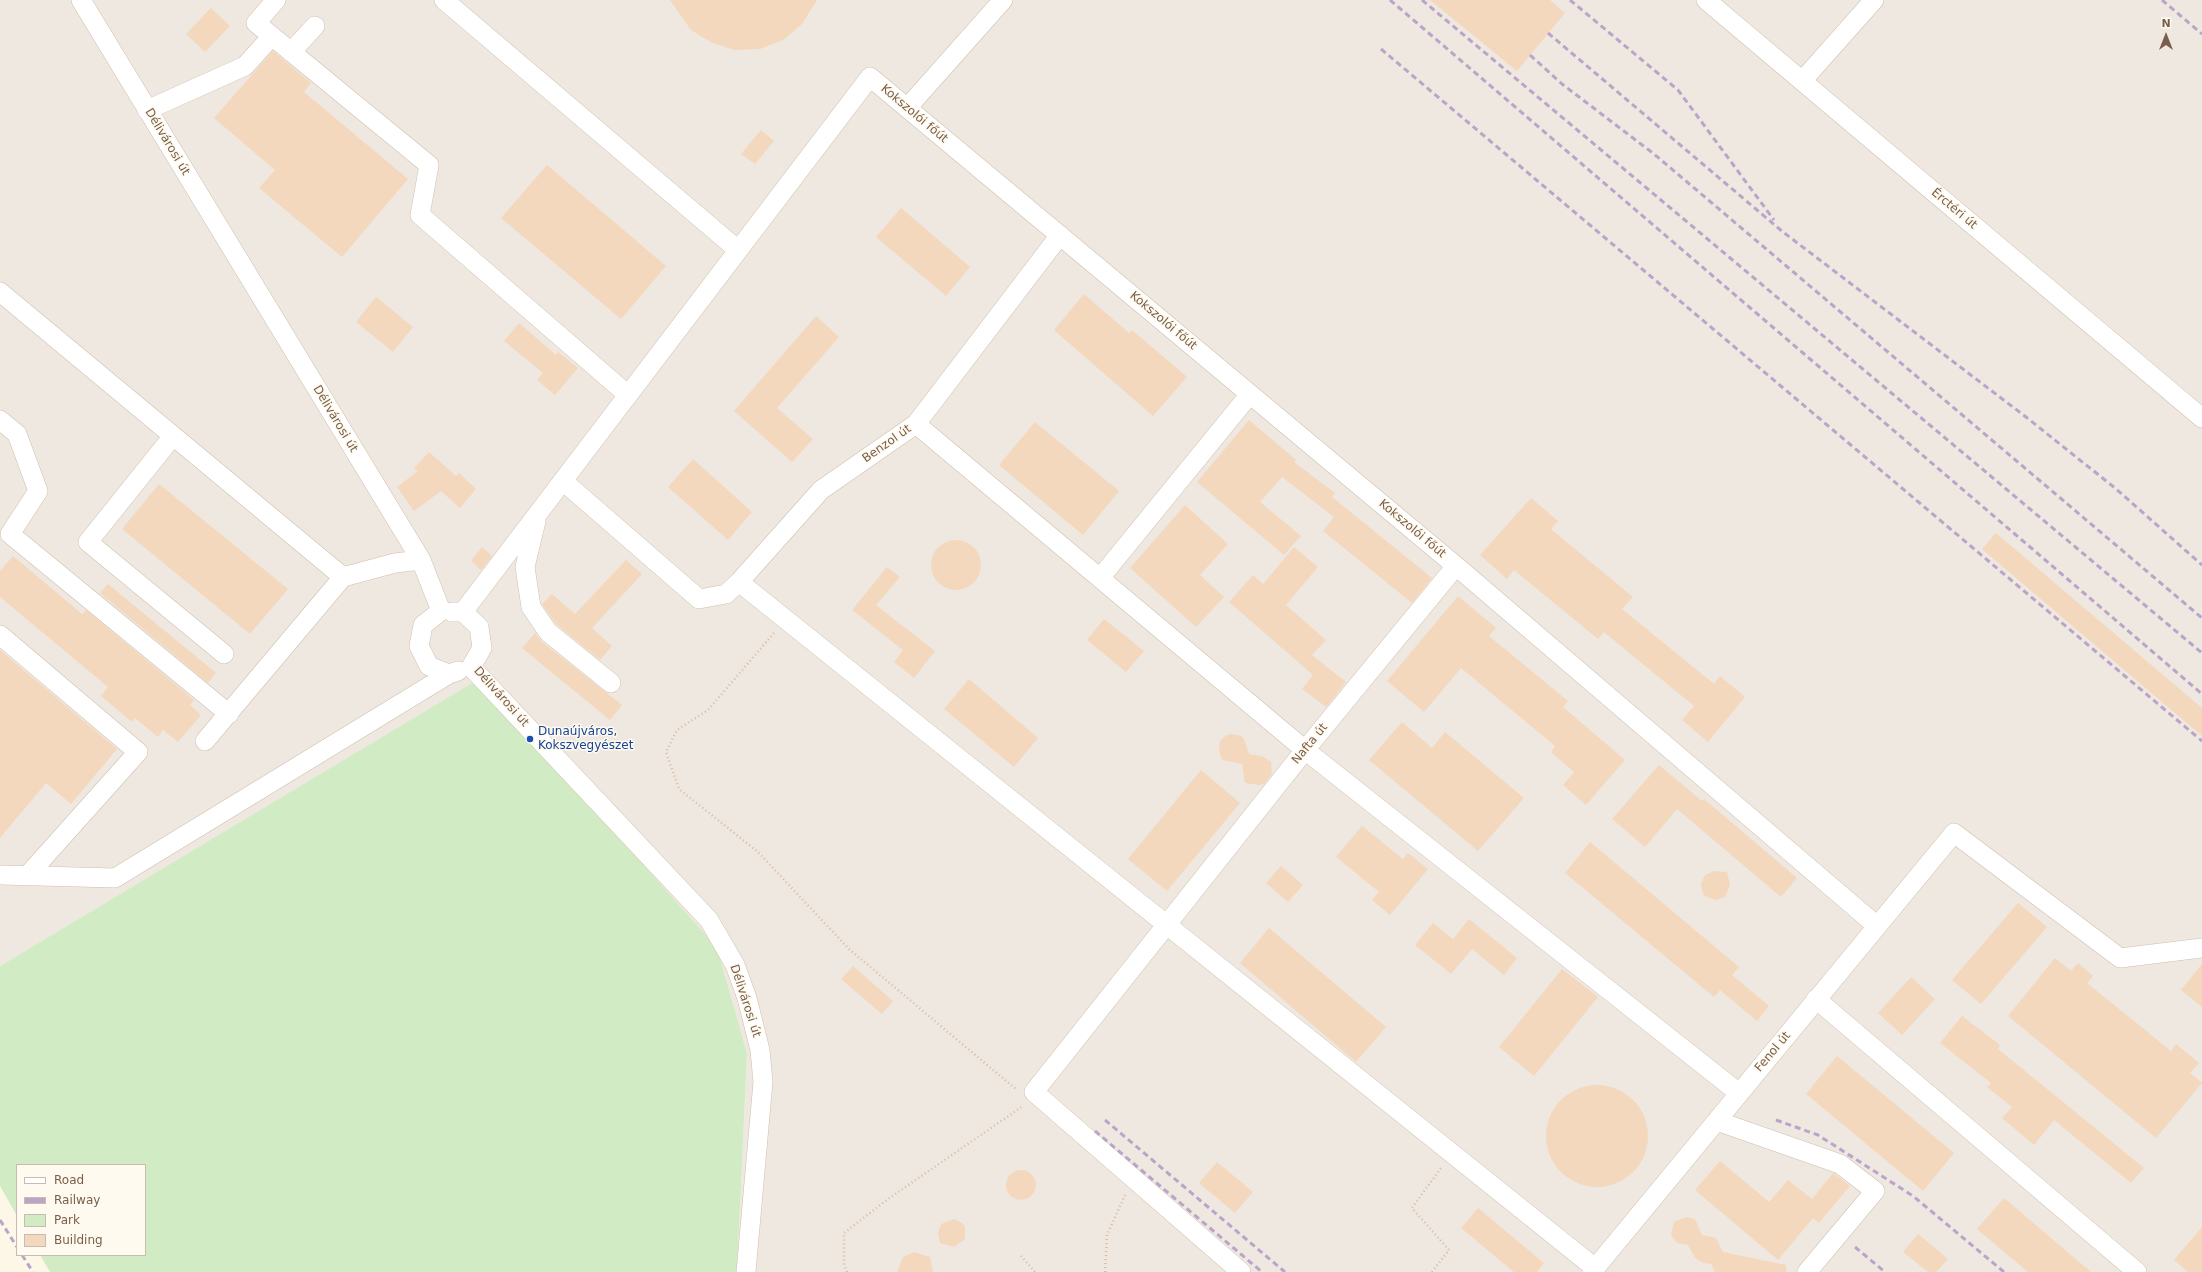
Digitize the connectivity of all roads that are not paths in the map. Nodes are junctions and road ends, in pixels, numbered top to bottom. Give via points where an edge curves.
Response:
1 (81, 0) edge
2 (276, 0) edge
3 (444, 0) edge
4 (1003, 0) edge
5 (1706, 0) edge
6 (1874, 0) edge
7 (315, 26) dead end
8 (272, 36) junction
9 (291, 52) junction
10 (1802, 81) junction
11 (907, 108) junction
12 (147, 110) junction
13 (1060, 235) junction
14 (738, 250) junction
15 (0, 292) edge
16 (1250, 394) junction
17 (628, 395) junction
18 (2202, 418) edge
19 (0, 420) edge
20 (916, 424) junction
21 (173, 436) junction
22 (563, 481) junction
23 (538, 514) junction
24 (421, 560) junction
25 (1456, 566) junction
26 (343, 577) junction
27 (1100, 578) junction
28 (739, 582) junction
29 (441, 611) junction
30 (463, 612) junction
31 (0, 635) edge
32 (224, 654) dead end
33 (471, 667) junction
34 (450, 674) junction
35 (611, 683) dead end
36 (229, 714) junction
37 (206, 741) dead end
38 (1305, 750) junction
39 (0, 875) edge
40 (28, 875) junction
41 (1167, 924) junction
42 (1877, 926) junction
43 (2202, 948) edge
44 (1816, 999) junction
45 (1739, 1092) junction
46 (1717, 1121) junction
47 (1594, 1270) edge
48 (746, 1272) edge
49 (1241, 1272) edge
50 (1807, 1272) edge
51 (2137, 1272) edge

1 - 12 street, Délivárosi út
2 - 8 street via 256,22
3 - 14 street
4 - 11 street
5 - 10 street, Érctéri út
6 - 10 street
7 - 9 street
8 - 9 street
8 - 12 street via 245,66
9 - 17 street via 429,165 420,214
10 - 18 street, Érctéri út
11 - 13 street, Kokszolói főút
11 - 14 street, Kokszolói főút via 870,77
12 - 24 street, Délivárosi út
13 - 16 street, Kokszolói főút
13 - 20 street, Benzol út
14 - 17 street
15 - 21 street
16 - 25 street, Kokszolói főút
16 - 27 street
17 - 22 street
19 - 36 street via 17,434 38,491 10,534
20 - 27 street
20 - 28 street, Benzol út via 821,490
21 - 26 street
21 - 32 street via 88,542
22 - 23 street
22 - 28 street, Benzol út via 699,599 726,594
23 - 30 street
23 - 35 street via 525,567 531,607 548,632
24 - 26 street
24 - 29 street, Délivárosi út
25 - 38 street, Nafta út
25 - 42 street, Kokszolói főút
26 - 36 street
27 - 38 street
28 - 41 street
29 - 30 street
29 - 34 street via 423,624 418,646 429,666
30 - 33 street, Délivárosi út via 479,627 482,648
31 - 40 street via 138,752
33 - 34 street
33 - 48 street, Délivárosi út via 709,920 735,965 747,998 760,1050 763,1082
34 - 40 street via 115,878
36 - 37 street
38 - 41 street, Nafta út
38 - 45 street
39 - 40 street
41 - 47 street
41 - 49 street, Nafta út via 1034,1092
42 - 43 street, Fenol út via 1954,833 2120,958
42 - 44 street, Fenol út
44 - 45 street, Fenol út
44 - 51 street
45 - 46 street, Fenol út
46 - 47 street, Fenol út
46 - 50 street via 1840,1164 1875,1191

